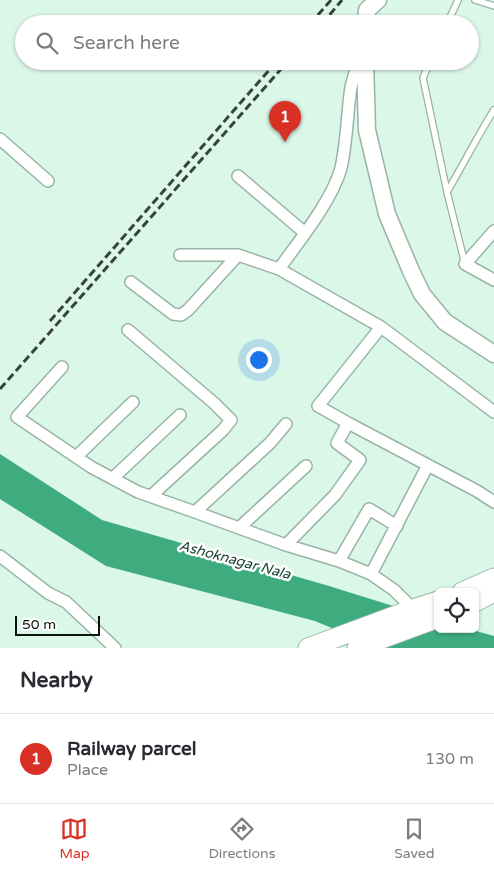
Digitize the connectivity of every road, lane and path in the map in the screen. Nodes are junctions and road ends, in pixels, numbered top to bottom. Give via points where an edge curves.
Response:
1 (378, 0) edge
2 (458, 0) edge
3 (474, 0) edge
4 (494, 6) edge
5 (367, 15) edge
6 (452, 15) edge
7 (355, 70) edge
8 (365, 70) edge
9 (426, 70) edge
10 (494, 110) edge
11 (0, 138) edge
12 (238, 176) dead end
13 (48, 181) dead end
14 (447, 192) junction
15 (494, 231) edge
16 (305, 233) junction
17 (180, 255) dead end
18 (238, 255) junction
19 (465, 264) junction
20 (278, 269) junction
21 (494, 280) edge
22 (131, 282) dead end
23 (381, 327) junction
24 (128, 330) dead end
25 (494, 354) edge
26 (62, 368) dead end
27 (133, 402) dead end
28 (494, 412) edge
29 (180, 415) dead end
30 (286, 424) dead end
31 (348, 424) junction
32 (76, 457) junction
33 (428, 465) junction
34 (306, 466) dead end
35 (113, 478) junction
36 (151, 496) junction
37 (494, 502) edge
38 (196, 512) junction
39 (397, 526) junction
40 (239, 528) junction
41 (286, 545) junction
42 (0, 556) edge
43 (339, 561) junction
44 (372, 574) junction
45 (494, 578) edge
46 (479, 592) edge
47 (434, 602) edge
48 (413, 609) junction
49 (434, 619) edge
50 (311, 647) edge
51 (115, 648) edge
52 (357, 648) edge

1 - 5 main road via 367,10
2 - 6 lane
3 - 4 lane
7 - 16 street via 340,168 330,195
8 - 25 main road via 367,130 387,214 410,270 422,294 445,322
9 - 14 lane via 423,78
10 - 14 lane
11 - 13 street
12 - 16 street
14 - 19 lane
15 - 19 street
16 - 20 street
17 - 18 street
18 - 20 street
18 - 22 street via 181,315 173,314
19 - 21 street
20 - 23 street
23 - 28 street
23 - 31 street via 318,406
24 - 36 street via 231,420
26 - 32 street via 17,417
27 - 32 street
29 - 35 street
30 - 38 street via 270,444
31 - 33 street
31 - 41 street via 337,443 360,460 334,495
32 - 35 street
33 - 37 street
33 - 39 street
34 - 40 street
35 - 36 street
36 - 38 street
38 - 40 street
39 - 43 street via 368,510
39 - 44 street
40 - 41 street
41 - 43 street
42 - 51 street via 48,593 66,602
43 - 44 street
44 - 48 street
45 - 46 main road
47 - 48 main road
48 - 50 main road
49 - 52 main road

